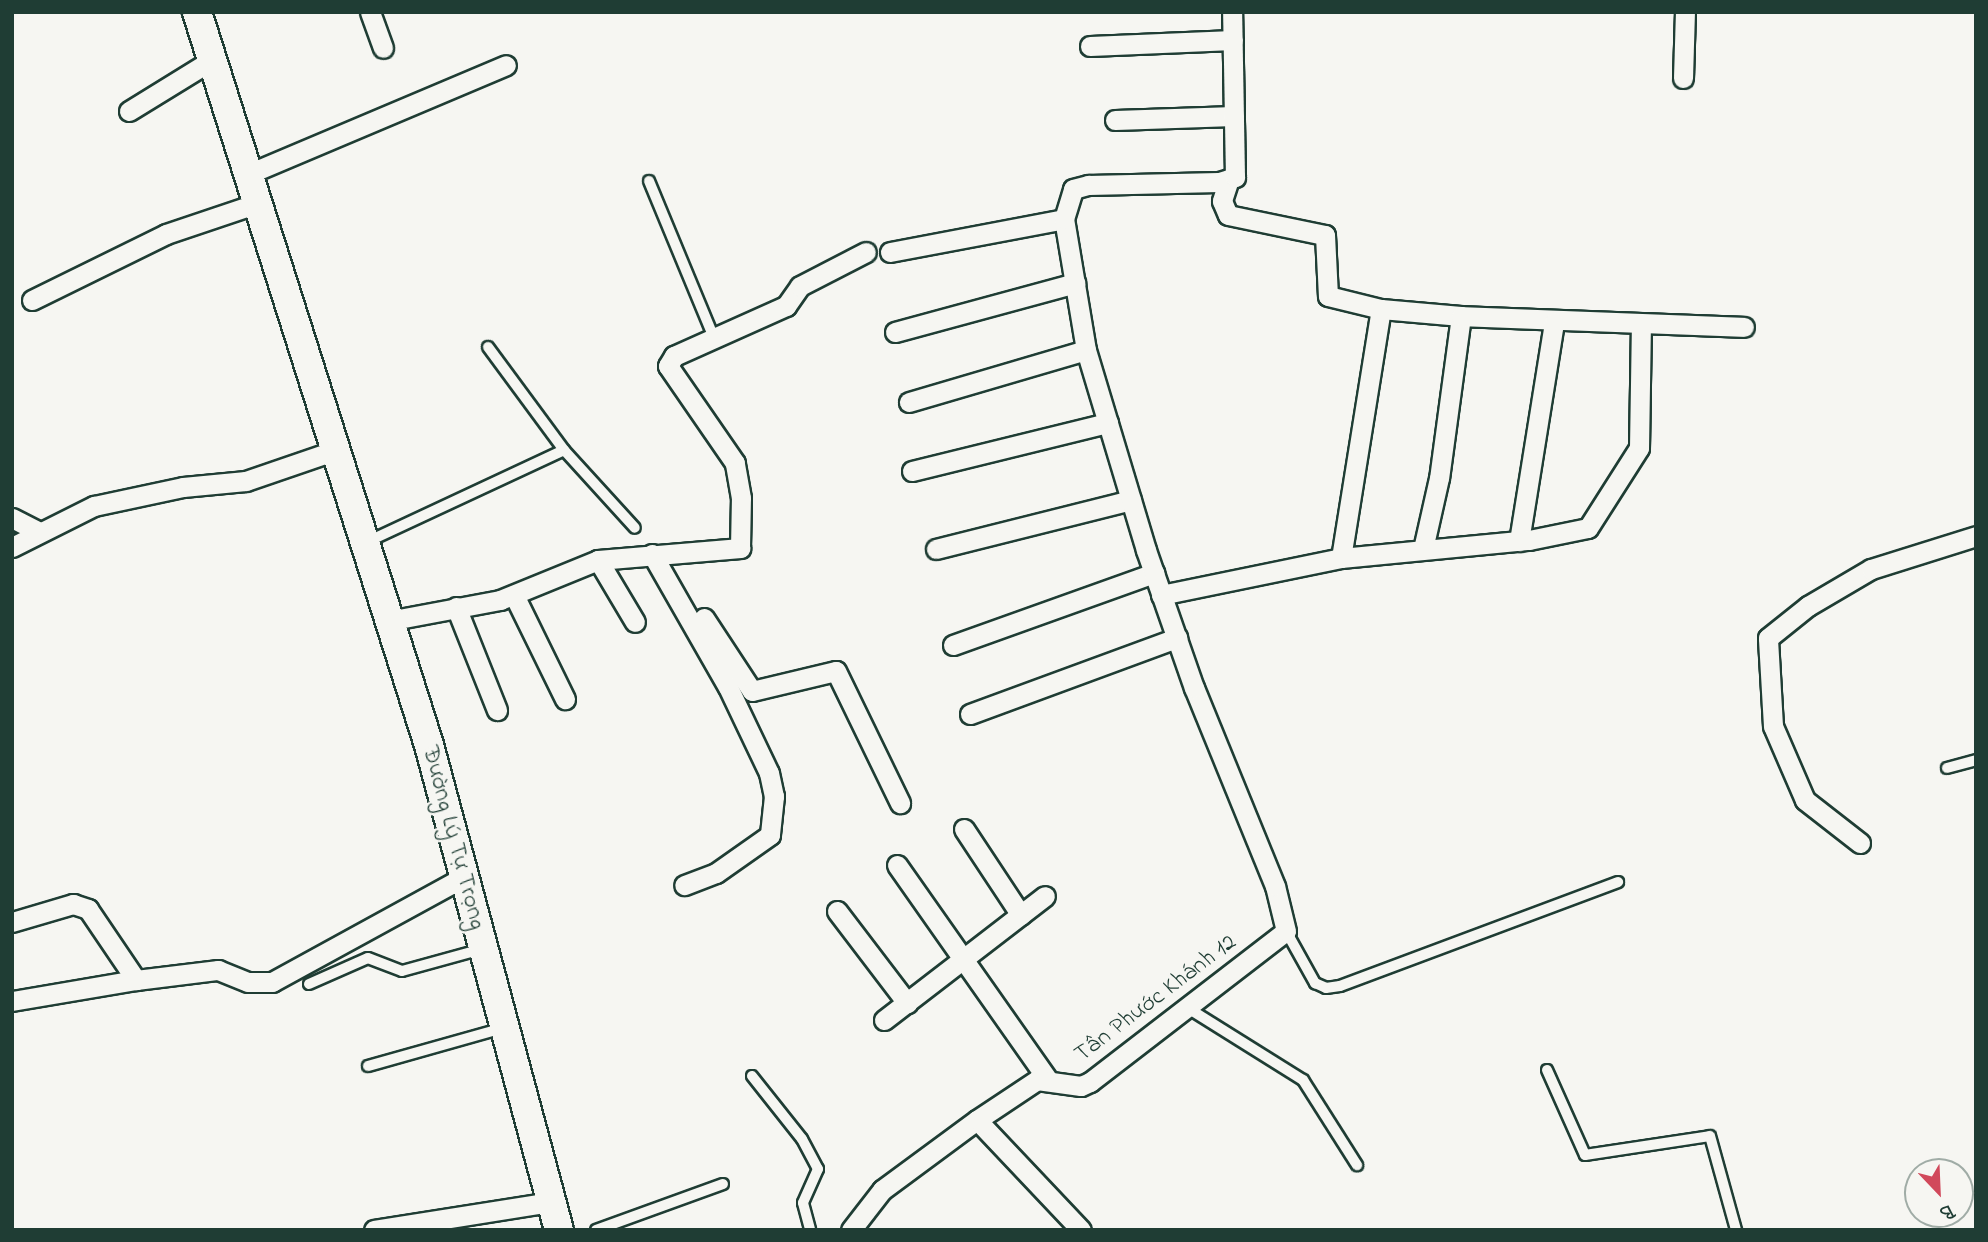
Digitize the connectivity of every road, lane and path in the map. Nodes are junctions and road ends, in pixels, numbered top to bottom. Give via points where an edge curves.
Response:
1 (197, 12) edge
2 (370, 12) edge
3 (1233, 12) edge
4 (1685, 12) edge
5 (1233, 40) junction
6 (1090, 46) dead end
7 (383, 47) dead end
8 (212, 60) junction
9 (506, 65) dead end
10 (1683, 78) dead end
11 (129, 111) dead end
12 (1234, 116) junction
13 (1115, 120) dead end
14 (246, 175) junction
15 (1229, 179) junction
16 (649, 181) dead end
17 (255, 204) junction
18 (1064, 219) junction
19 (866, 252) dead end
20 (890, 252) dead end
21 (1075, 283) junction
22 (32, 300) dead end
23 (1381, 309) junction
24 (1461, 316) junction
25 (1554, 323) junction
26 (1641, 326) junction
27 (1744, 327) dead end
28 (895, 332) dead end
29 (714, 338) junction
30 (488, 347) dead end
31 (1086, 350) junction
32 (909, 402) dead end
33 (1108, 424) junction
34 (564, 450) junction
35 (333, 451) junction
36 (912, 471) dead end
37 (1131, 499) junction
38 (12, 517) edge
39 (635, 528) dead end
40 (37, 531) junction
41 (1976, 536) edge
42 (1519, 541) junction
43 (365, 543) junction
44 (12, 547) edge
45 (936, 549) dead end
46 (1423, 549) junction
47 (659, 554) junction
48 (1341, 558) junction
49 (598, 560) junction
50 (1154, 573) junction
51 (514, 595) junction
52 (1161, 595) junction
53 (456, 607) junction
54 (388, 621) junction
55 (635, 622) dead end
56 (1177, 638) junction
57 (953, 645) dead end
58 (565, 699) dead end
59 (497, 710) dead end
60 (970, 714) dead end
61 (1976, 760) edge
62 (1947, 768) dead end
63 (900, 803) dead end
64 (964, 829) dead end
65 (1860, 843) dead end
66 (897, 865) dead end
67 (466, 876) junction
68 (1618, 883) dead end
69 (684, 885) dead end
70 (1045, 896) dead end
71 (837, 911) dead end
72 (1021, 915) junction
73 (12, 922) edge
74 (1286, 931) junction
75 (482, 949) junction
76 (965, 958) junction
77 (136, 980) junction
78 (309, 984) dead end
79 (12, 1001) edge
80 (906, 1003) junction
81 (1186, 1007) junction
82 (884, 1020) dead end
83 (503, 1028) junction
84 (368, 1066) dead end
85 (1547, 1070) dead end
86 (752, 1076) dead end
87 (1048, 1080) junction
88 (977, 1120) junction
89 (1357, 1165) dead end
90 (723, 1184) dead end
91 (550, 1202) junction
92 (373, 1230) edge
93 (559, 1230) edge
94 (596, 1230) edge
95 (810, 1230) edge
96 (851, 1230) edge
97 (1081, 1230) edge
98 (1736, 1230) edge

1 - 8 main road, Đường Lý Tự Trọng
2 - 7 street
3 - 5 street
4 - 10 street
5 - 6 street
5 - 12 street
8 - 11 street
8 - 14 main road, Đường Lý Tự Trọng
9 - 14 street
12 - 13 street
12 - 15 street via 1235,169
14 - 17 main road, Đường Lý Tự Trọng
15 - 18 street via 1088,185 1073,189
15 - 23 street via 1222,201 1228,215 1325,235 1328,296
16 - 29 lane
17 - 22 street via 166,234
17 - 35 main road, Đường Lý Tự Trọng
18 - 20 street
18 - 21 street
19 - 29 street via 800,286 786,306
21 - 28 street
21 - 31 street
23 - 24 street
23 - 48 street
24 - 25 street
24 - 46 street via 1439,478
25 - 26 street
25 - 42 street
26 - 27 street
26 - 42 street via 1639,448 1629,470 1588,528
29 - 47 street via 674,356 668,366 736,463 740,548 708,554
30 - 34 lane
31 - 32 street
31 - 33 street
33 - 36 street
33 - 37 street
34 - 39 lane
34 - 43 lane
35 - 40 street via 246,481 183,486 94,506
35 - 43 main road, Đường Lý Tự Trọng
37 - 45 street
37 - 50 street
38 - 40 street
40 - 44 street
41 - 65 street via 1871,569 1808,606 1768,638 1773,726 1805,800
42 - 46 street
43 - 54 main road, Đường Lý Tự Trọng
46 - 48 street
47 - 49 street
47 - 63 street via 752,691 836,671
47 - 69 street via 769,773 774,796 771,835 716,873
48 - 52 street
49 - 51 street
49 - 55 street
50 - 52 street
50 - 57 street
51 - 53 street
51 - 58 street
52 - 56 street
53 - 54 street
53 - 59 street
54 - 67 main road, Đường Lý Tự Trọng
56 - 60 street
56 - 74 street via 1275,886
61 - 62 lane
64 - 72 street
66 - 76 street
67 - 75 main road, Đường Lý Tự Trọng
67 - 77 street via 272,982 248,982 218,970
68 - 74 lane via 1326,988 1315,983
70 - 72 street
71 - 80 street
72 - 76 street
73 - 77 street via 73,905 88,909
74 - 81 street, Tân Phước Khánh 12
75 - 78 lane via 402,971 368,958
75 - 83 main road, Đường Lý Tự Trọng
76 - 80 street
76 - 87 street
77 - 79 street
80 - 82 street
81 - 87 street, Tân Phước Khánh 12 via 1090,1082 1081,1086
81 - 89 lane via 1303,1080
83 - 84 lane
83 - 91 main road, Đường Lý Tự Trọng
85 - 98 lane via 1585,1155 1710,1136
86 - 95 lane via 802,1139 818,1169 803,1203
87 - 88 street via 1037,1080
88 - 96 street via 882,1190
88 - 97 street
90 - 94 lane
91 - 92 street
91 - 93 main road, Đường Lý Tự Trọng

